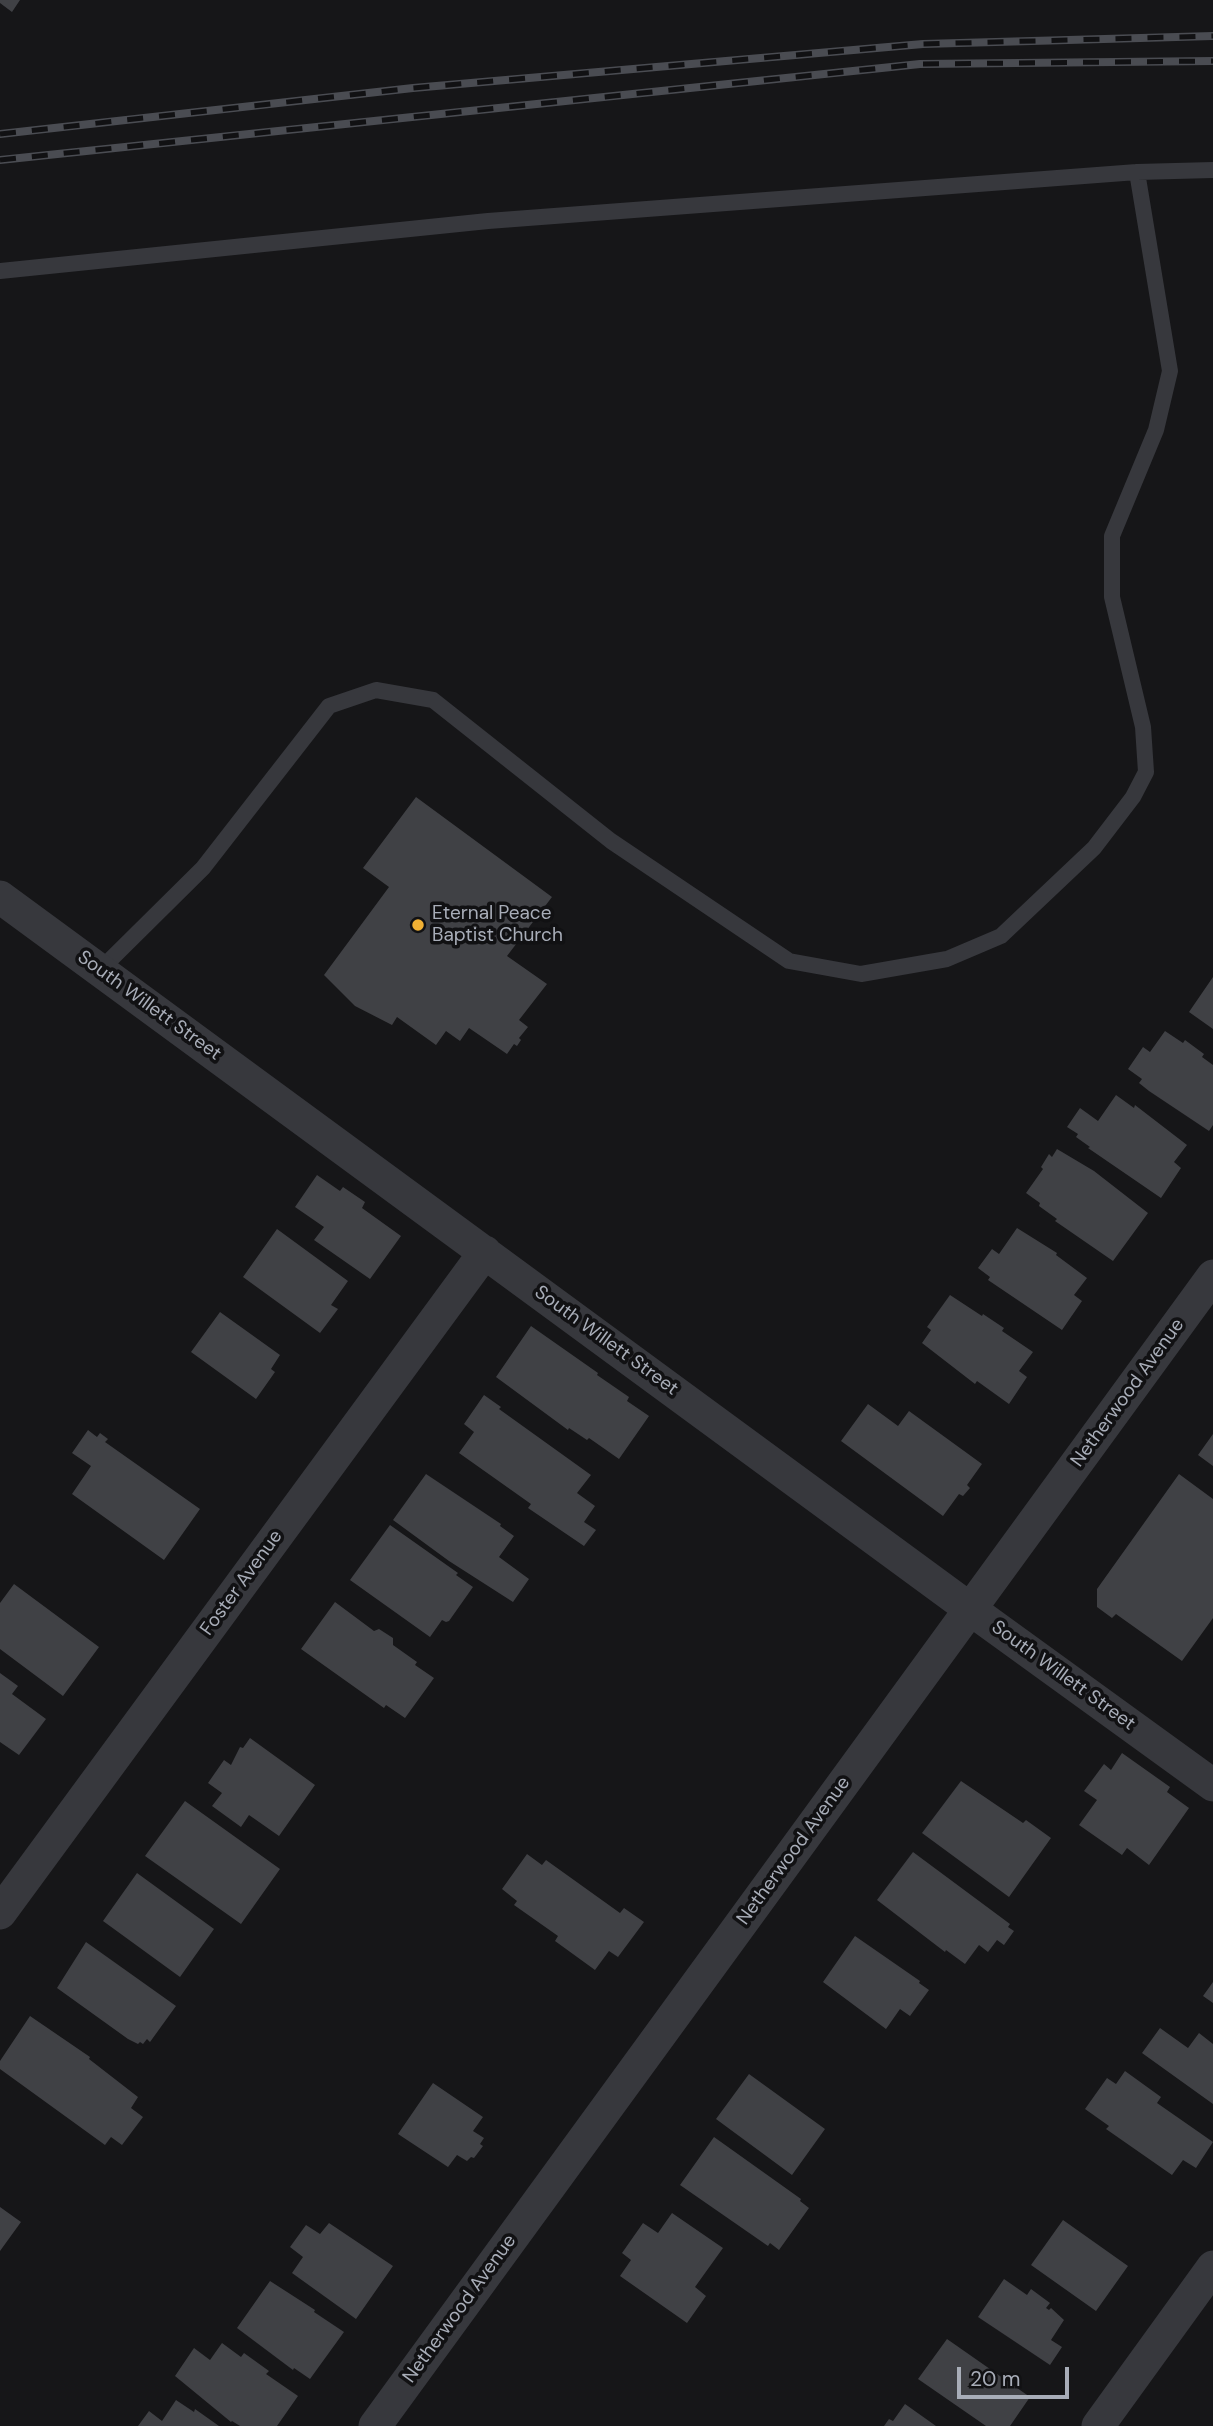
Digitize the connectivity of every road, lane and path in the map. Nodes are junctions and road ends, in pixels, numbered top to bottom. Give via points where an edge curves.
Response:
1 (1213, 170) edge
2 (1137, 172) junction
3 (0, 271) edge
4 (0, 897) edge
5 (100, 970) junction
6 (485, 1252) junction
7 (1213, 1276) edge
8 (970, 1609) junction
9 (1213, 1784) edge
10 (0, 1913) edge
11 (1213, 2267) edge
12 (375, 2426) edge
13 (1098, 2426) edge

1 - 2 lane
2 - 3 lane via 488,221
2 - 5 lane via 1170,371 1156,430 1112,536 1112,597 1143,727 1146,772 1094,848 1001,936 947,959 861,974 789,961 611,841 433,700 376,690 329,706 203,868
4 - 5 street, South Willett Street
5 - 6 street, South Willett Street
6 - 8 street, South Willett Street
6 - 10 street, Foster Avenue
7 - 8 street, Netherwood Avenue
8 - 9 street, South Willett Street
8 - 12 street, Netherwood Avenue
11 - 13 street

